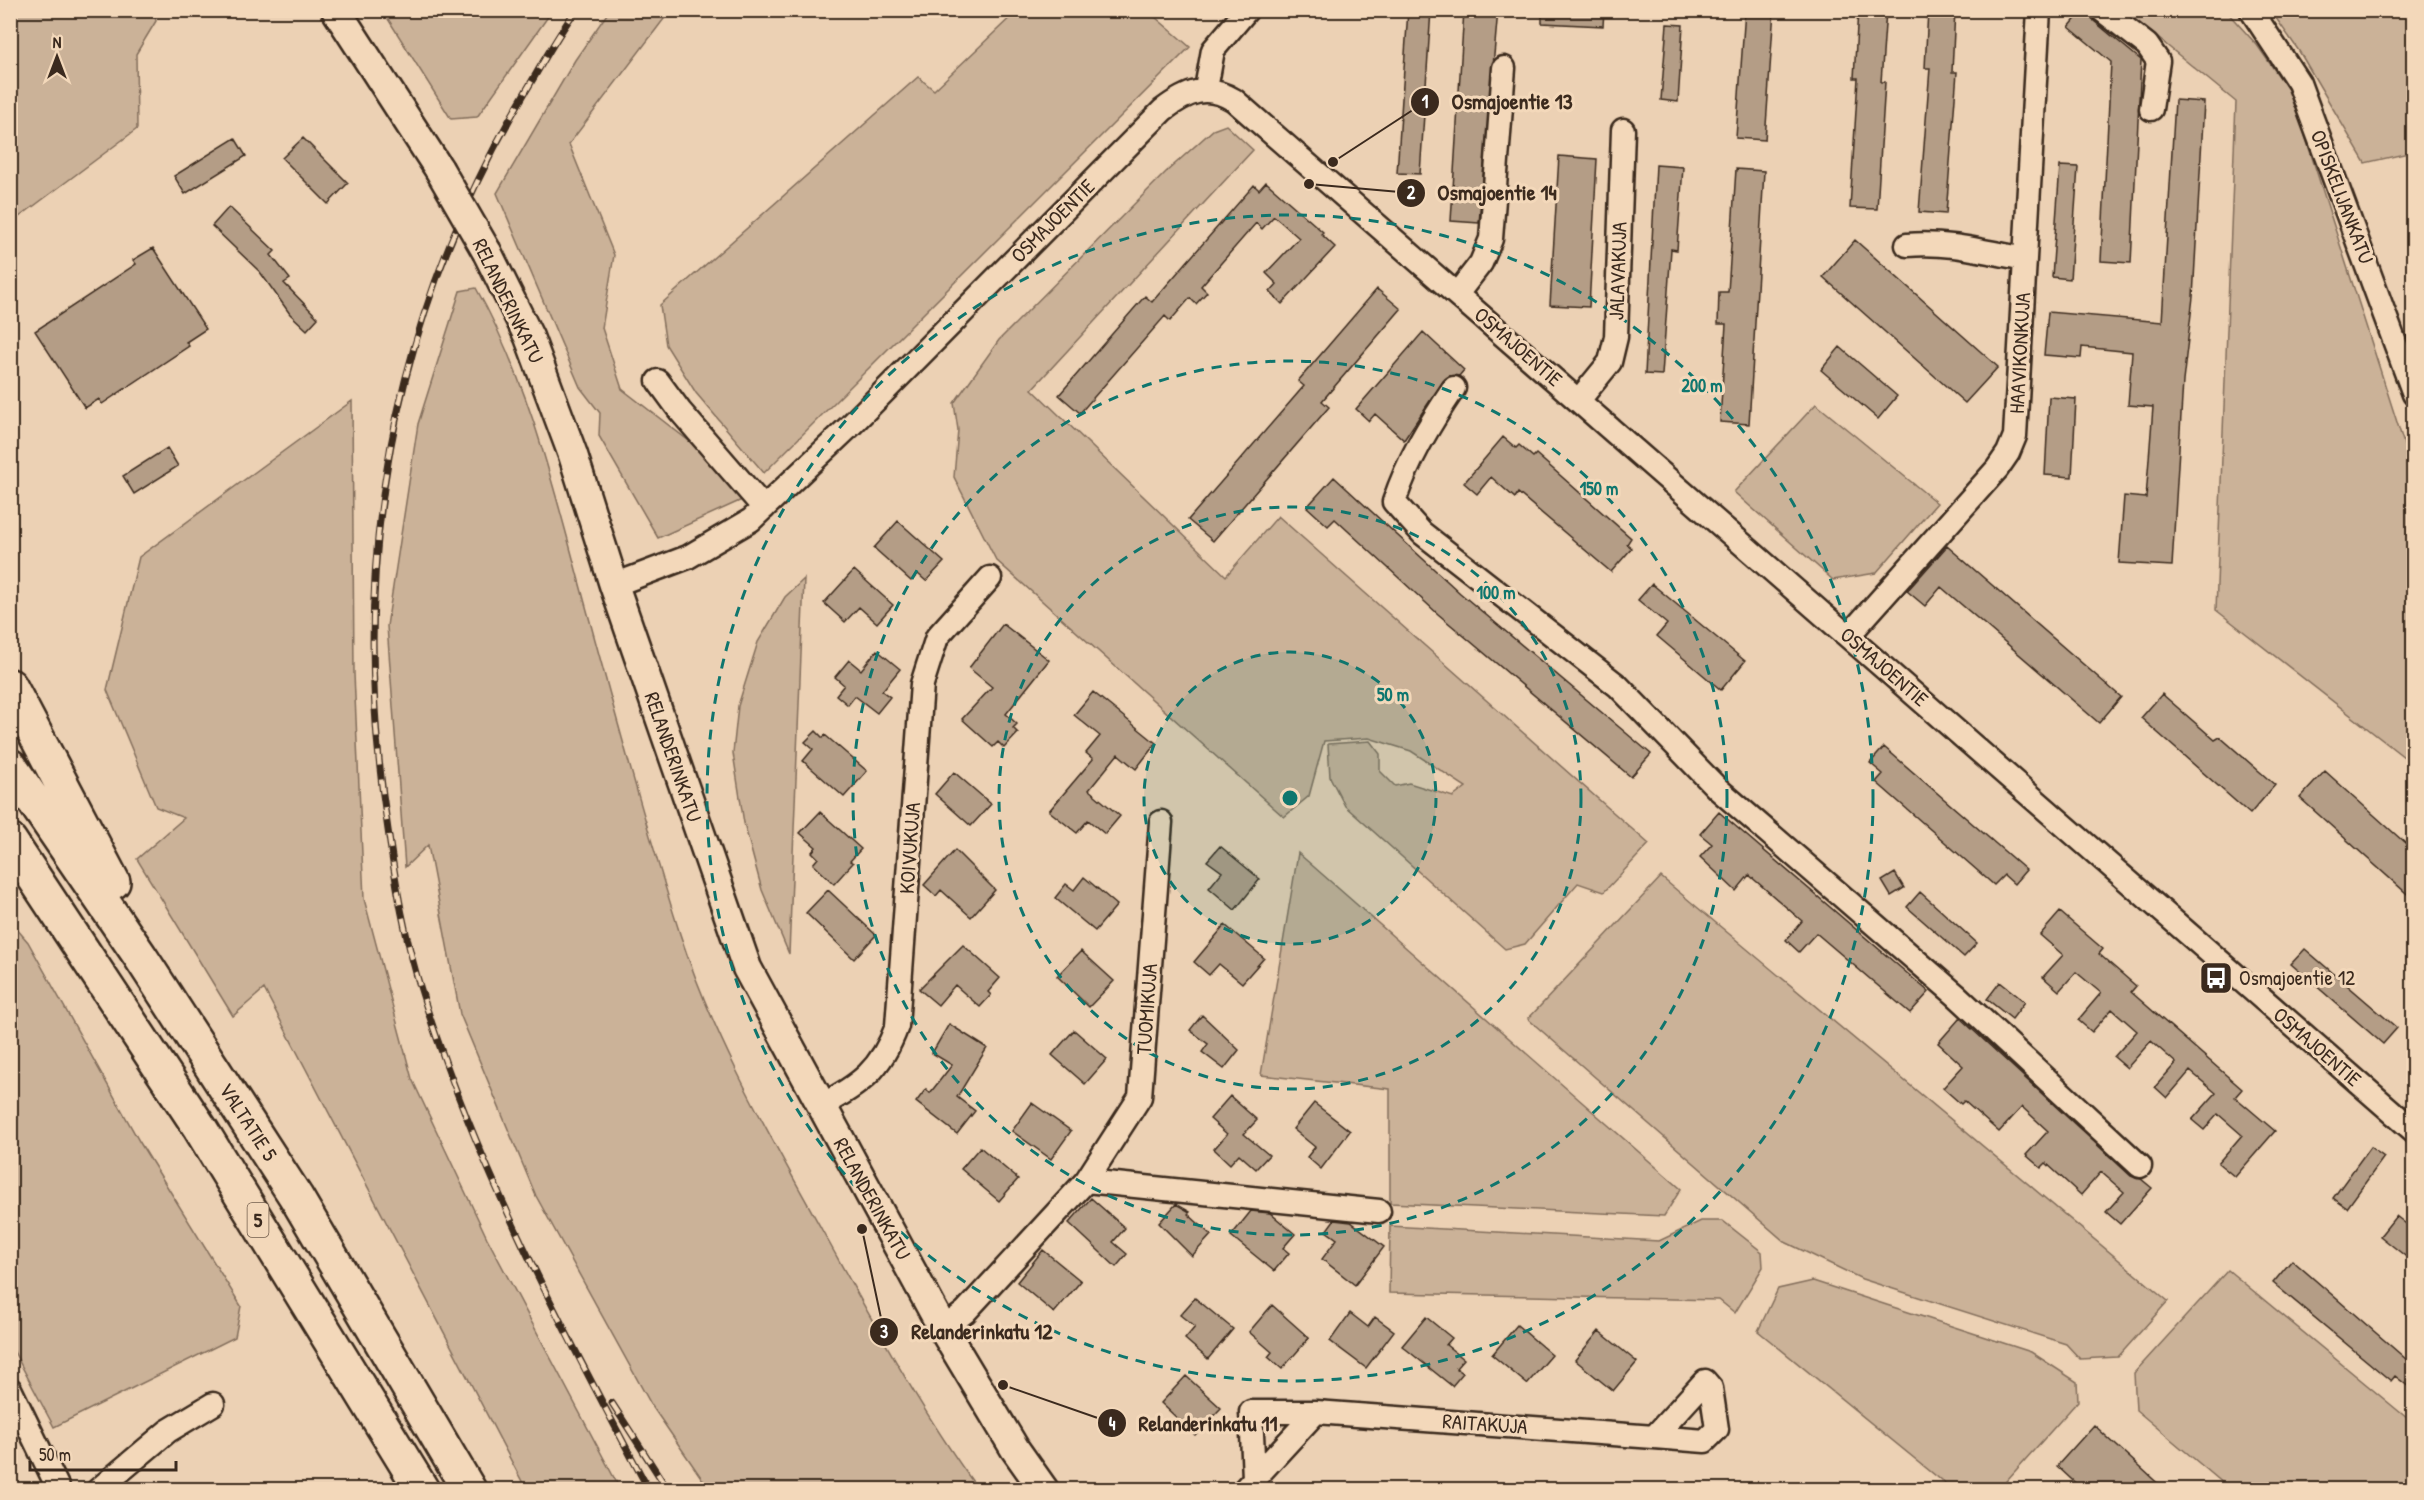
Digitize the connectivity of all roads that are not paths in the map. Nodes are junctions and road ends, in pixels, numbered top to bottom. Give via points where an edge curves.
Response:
1 (336, 10) edge
2 (1247, 10) edge
3 (2039, 10) edge
4 (2102, 10) edge
5 (2251, 10) edge
6 (1504, 68) dead end
7 (1206, 89) junction
8 (2151, 109) dead end
9 (1623, 130) dead end
10 (1907, 245) dead end
11 (2025, 259) junction
12 (1457, 294) junction
13 (658, 381) dead end
14 (1454, 388) dead end
15 (2414, 394) edge
16 (1579, 400) junction
17 (764, 508) junction
18 (990, 579) dead end
19 (614, 585) junction
20 (1849, 635) junction
21 (10, 686) edge
22 (10, 766) edge
23 (1161, 822) dead end
24 (10, 841) edge
25 (140, 956) junction
26 (820, 1106) junction
27 (2414, 1131) edge
28 (2140, 1166) dead end
29 (1086, 1181) junction
30 (1379, 1211) dead end
31 (944, 1329) junction
32 (10, 1389) edge
33 (213, 1404) dead end
34 (1316, 1412) junction
35 (1654, 1437) dead end
36 (1249, 1484) edge
37 (59, 1490) edge
38 (98, 1490) edge
39 (422, 1490) edge
40 (469, 1490) edge
41 (1044, 1490) edge

1 - 19 main road, RELANDERINKATU, bridge via 439,168 529,337 573,455
2 - 7 street via 1213,50
3 - 11 street, HAAVIKONKUJA
4 - 8 street via 2147,45 2158,61
5 - 15 street, OPISKELIJANKATU via 2299,83
6 - 12 street via 1491,239 1481,263
7 - 12 street, OSMAJOENTIE via 1234,100
7 - 17 street, OSMAJOENTIE via 1178,98 1162,110
9 - 16 street, JALAVAKUJA via 1616,337 1610,362
10 - 11 street via 1961,247
11 - 20 street, HAAVIKONKUJA via 2015,436 2008,453
12 - 16 street, OSMAJOENTIE
13 - 17 street
14 - 28 street via 1421,436 1394,502 1422,533 1618,686 1707,788 1956,995
16 - 20 street, OSMAJOENTIE
17 - 19 street, OSMAJOENTIE via 752,520 688,557
18 - 26 street, KOIVUKUJA via 937,637 922,684 897,1026 888,1052 874,1070 859,1084
19 - 26 main road, RELANDERINKATU via 747,968
20 - 27 street, OSMAJOENTIE
21 - 25 highway via 134,920
22 - 25 highway, VALTATIE 5 / 5
23 - 29 street, TUOMIKUJA via 1140,1097
24 - 39 highway, VALTATIE 5 / 5 via 206,1138
25 - 40 highway, VALTATIE 5 / 5 via 296,1197
26 - 31 main road, RELANDERINKATU
29 - 30 street
29 - 31 street, TUOMIKUJA via 965,1312
31 - 41 main road, RELANDERINKATU via 1015,1449
32 - 37 street
33 - 38 street via 168,1431
34 - 35 street, RAITAKUJA
34 - 36 street, RAITAKUJA
34 - 36 street, RAITAKUJA via 1251,1412

